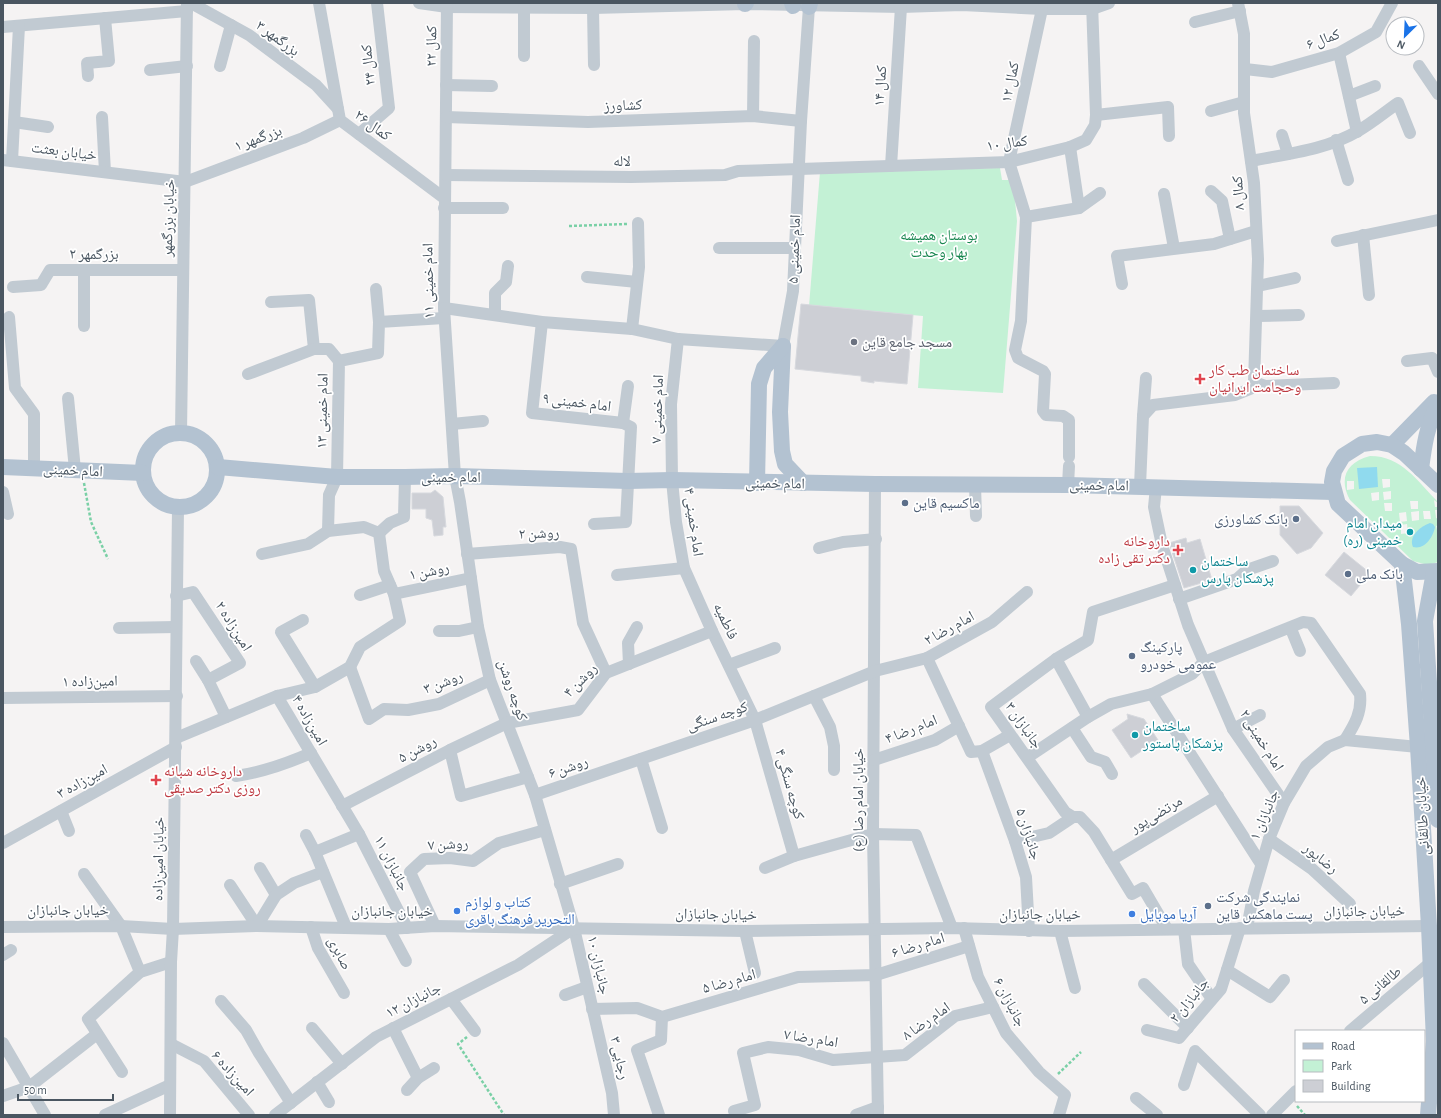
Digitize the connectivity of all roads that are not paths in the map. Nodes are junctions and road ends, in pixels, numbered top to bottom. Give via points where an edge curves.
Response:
1 (319, 3) edge
2 (377, 3) edge
3 (419, 3) edge
4 (1109, 3) edge
5 (745, 4) edge
6 (792, 4) edge
7 (447, 5) edge
8 (810, 5) edge
9 (900, 5) edge
10 (1388, 5) edge
11 (188, 6) edge
12 (1092, 6) edge
13 (524, 7) junction
14 (1239, 7) edge
15 (593, 8) junction
16 (1042, 9) junction
17 (105, 18) junction
18 (1195, 22) dead end
19 (231, 25) junction
20 (19, 26) junction
21 (3, 27) edge
22 (754, 41) dead end
23 (1339, 53) junction
24 (524, 56) dead end
25 (594, 65) dead end
26 (187, 66) junction
27 (220, 66) dead end
28 (1419, 66) dead end
29 (1245, 69) junction
30 (150, 70) dead end
31 (88, 76) dead end
32 (446, 85) junction
33 (492, 86) dead end
34 (1375, 86) dead end
35 (1438, 94) edge
36 (1349, 96) junction
37 (1244, 102) junction
38 (1211, 111) dead end
39 (339, 115) junction
40 (1096, 115) junction
41 (753, 116) junction
42 (102, 117) dead end
43 (446, 117) junction
44 (801, 121) junction
45 (14, 122) junction
46 (48, 127) dead end
47 (1357, 132) junction
48 (1410, 133) dead end
49 (358, 134) junction
50 (1282, 135) dead end
51 (1169, 136) dead end
52 (1336, 140) junction
53 (1070, 147) junction
54 (1288, 154) junction
55 (7, 161) edge
56 (1251, 161) junction
57 (1009, 162) junction
58 (891, 166) junction
59 (798, 168) junction
60 (106, 172) junction
61 (446, 175) junction
62 (1348, 180) dead end
63 (185, 182) junction
64 (1211, 191) dead end
65 (1100, 193) dead end
66 (1164, 194) dead end
67 (444, 203) junction
68 (503, 208) dead end
69 (1078, 208) junction
70 (1026, 217) junction
71 (1438, 220) edge
72 (638, 223) road end
73 (1256, 231) junction
74 (1363, 235) junction
75 (1230, 239) junction
76 (1337, 241) dead end
77 (719, 248) dead end
78 (794, 248) junction
79 (1174, 248) junction
80 (508, 266) dead end
81 (84, 270) junction
82 (182, 270) junction
83 (587, 277) dead end
84 (1295, 278) dead end
85 (637, 282) junction
86 (1122, 284) dead end
87 (1258, 286) junction
88 (13, 287) dead end
89 (376, 290) dead end
90 (1369, 295) dead end
91 (271, 302) dead end
92 (444, 313) junction
93 (1299, 314) dead end
94 (495, 315) junction
95 (1257, 316) junction
96 (9, 317) dead end
97 (379, 322) junction
98 (542, 322) junction
99 (84, 326) dead end
100 (632, 329) junction
101 (678, 339) junction
102 (783, 346) junction
103 (314, 349) junction
104 (339, 361) junction
105 (1407, 361) dead end
106 (1438, 372) edge
107 (248, 374) dead end
108 (1146, 378) dead end
109 (1254, 382) junction
110 (1334, 383) dead end
111 (628, 386) dead end
112 (68, 398) dead end
113 (1438, 398) edge
114 (1438, 404) edge
115 (1143, 416) junction
116 (483, 421) dead end
117 (623, 423) junction
118 (452, 424) junction
119 (181, 433) junction
120 (1392, 445) junction
121 (3, 467) edge
122 (218, 467) junction
123 (34, 468) junction
124 (1421, 469) junction
125 (79, 470) junction
126 (142, 473) junction
127 (337, 476) junction
128 (455, 476) junction
129 (405, 477) junction
130 (672, 480) junction
131 (628, 481) junction
132 (757, 483) junction
133 (803, 483) junction
134 (875, 484) junction
135 (975, 485) junction
136 (1068, 485) junction
137 (1438, 485) edge
138 (1140, 486) junction
139 (1156, 487) junction
140 (3, 492) edge
141 (1333, 492) junction
142 (460, 502) joint
143 (178, 508) junction
144 (8, 514) dead end
145 (976, 516) dead end
146 (594, 524) dead end
147 (328, 531) junction
148 (379, 534) junction
149 (876, 539) junction
150 (820, 548) dead end
151 (262, 554) dead end
152 (467, 554) junction
153 (1273, 561) dead end
154 (1402, 564) junction
155 (684, 568) junction
156 (1436, 572) edge
157 (617, 575) dead end
158 (471, 578) junction
159 (1175, 585) junction
160 (392, 590) junction
161 (1027, 592) dead end
162 (360, 595) dead end
163 (176, 596) junction
164 (1179, 599) junction
165 (303, 620) dead end
166 (176, 627) junction
167 (478, 627) junction
168 (638, 627) dead end
169 (119, 628) dead end
170 (1291, 629) junction
171 (439, 631) dead end
172 (712, 631) junction
173 (775, 648) dead end
174 (1300, 651) dead end
175 (927, 658) junction
176 (1056, 660) junction
177 (196, 661) dead end
178 (1204, 662) junction
179 (629, 664) junction
180 (729, 665) junction
181 (350, 667) junction
182 (875, 671) junction
183 (606, 673) junction
184 (208, 680) junction
185 (490, 680) junction
186 (315, 687) junction
187 (740, 687) joint
188 (832, 689) joint
189 (1152, 694) junction
190 (177, 696) junction
191 (277, 696) junction
192 (814, 696) junction
193 (3, 698) edge
194 (1260, 715) dead end
195 (226, 717) junction
196 (1088, 717) junction
197 (755, 720) junction
198 (507, 723) junction
199 (959, 726) junction
200 (1072, 728) junction
201 (1233, 729) junction
202 (1010, 735) junction
203 (1345, 740) junction
204 (176, 743) junction
205 (1418, 747) junction
206 (450, 750) junction
207 (982, 751) junction
208 (311, 754) junction
209 (1028, 758) junction
210 (641, 759) junction
211 (874, 760) junction
212 (611, 769) joint
213 (834, 770) dead end
214 (1112, 774) dead end
215 (236, 776) dead end
216 (528, 777) junction
217 (535, 795) junction
218 (1218, 796) junction
219 (1437, 797) edge
220 (1284, 803) junction
221 (342, 806) junction
222 (61, 811) junction
223 (1073, 818) junction
224 (1438, 820) edge
225 (662, 828) dead end
226 (545, 830) junction
227 (69, 831) dead end
228 (359, 834) junction
229 (873, 834) junction
230 (306, 835) dead end
231 (1269, 838) junction
232 (1015, 841) junction
233 (3, 843) edge
234 (315, 852) junction
235 (794, 856) junction
236 (1111, 860) junction
237 (618, 864) dead end
238 (1261, 864) junction
239 (260, 868) dead end
240 (765, 868) dead end
241 (323, 872) junction
242 (84, 874) dead end
243 (560, 884) junction
244 (230, 885) dead end
245 (276, 895) junction
246 (1350, 904) dead end
247 (1434, 925) edge
248 (122, 926) junction
249 (257, 926) junction
250 (435, 926) junction
251 (3, 927) edge
252 (311, 927) junction
253 (346, 927) junction
254 (408, 928) junction
255 (574, 928) junction
256 (958, 928) junction
257 (1243, 928) junction
258 (173, 929) junction
259 (389, 929) junction
260 (876, 929) junction
261 (1167, 929) junction
262 (1184, 929) junction
263 (745, 931) junction
264 (1029, 931) junction
265 (1060, 931) junction
266 (969, 946) junction
267 (406, 961) dead end
268 (171, 962) junction
269 (1430, 963) junction
270 (1227, 970) junction
271 (140, 972) junction
272 (755, 973) dead end
273 (876, 975) junction
274 (1284, 980) dead end
275 (1144, 984) dead end
276 (587, 987) junction
277 (1075, 988) dead end
278 (344, 993) dead end
279 (565, 995) dead end
280 (451, 999) junction
281 (1212, 999) junction
282 (221, 1001) dead end
283 (993, 1007) junction
284 (592, 1009) junction
285 (662, 1017) junction
286 (312, 1028) dead end
287 (393, 1028) junction
288 (1188, 1028) junction
289 (1147, 1030) dead end
290 (1351, 1030) edge
291 (476, 1031) road end
292 (97, 1034) junction
293 (3, 1043) edge
294 (170, 1044) junction
295 (877, 1057) junction
296 (342, 1064) junction
297 (434, 1068) dead end
298 (122, 1072) dead end
299 (418, 1078) junction
300 (317, 1082) junction
301 (170, 1085) junction
302 (1184, 1085) dead end
303 (29, 1087) junction
304 (407, 1090) dead end
305 (1295, 1091) edge
306 (3, 1096) edge
307 (1136, 1098) dead end
308 (328, 1102) dead end
309 (291, 1103) junction
310 (734, 1110) dead end
311 (878, 1111) edge
312 (45, 1115) edge
313 (105, 1115) edge
314 (170, 1115) edge
315 (249, 1115) edge
316 (275, 1115) edge
317 (614, 1115) edge
318 (659, 1115) edge
319 (856, 1115) edge
320 (1059, 1115) edge
321 (1157, 1115) edge
322 (1260, 1115) edge
323 (1272, 1115) edge
324 (1428, 1115) edge

1 - 39 street, کمال ۲۶
2 - 49 street, کمال ۲۴ via 389,108
3 - 7 street
4 - 12 street
5 - 6 street
5 - 15 street
6 - 8 street
7 - 13 street
7 - 32 street, کمال ۲۲
8 - 9 street
8 - 44 street, امام خمینی ۵
9 - 16 street
9 - 58 street, کمال ۱۴
10 - 23 street, کمال ۶ via 1376,32
11 - 17 street
11 - 19 street, بزرگمهر ۳
11 - 26 street, خیابان بزرگمهر
12 - 16 street
12 - 40 street, کمال ۱۰
13 - 15 street
13 - 24 street
14 - 18 street
14 - 29 street, کمال ۸ via 1244,34
15 - 25 street
16 - 57 street, کمال ۱۲
17 - 20 street
17 - 31 street via 109,61 87,63
19 - 27 street
19 - 39 street, بزرگمهر ۳ via 316,85
20 - 21 street
20 - 45 street
22 - 41 street
23 - 29 street, کمال ۶ via 1272,72
23 - 36 street
26 - 30 street
26 - 63 street, خیابان بزرگمهر
28 - 35 street
29 - 37 street, کمال ۸
32 - 33 street
32 - 43 street, امام خمینی ۱۱
34 - 36 street
36 - 47 street
37 - 38 street
37 - 56 street, کمال ۸
39 - 49 street, کمال ۲۶
39 - 63 street, بزرگمهر ۱ via 303,138
40 - 51 street via 1168,107
40 - 53 street, کمال ۱۰ via 1095,125 1086,140
41 - 43 street, کشاورز via 588,122
41 - 44 street, کشاورز
42 - 60 street
43 - 61 street, امام خمینی ۱۱
44 - 59 street, امام خمینی ۵
45 - 46 street
45 - 55 street
47 - 48 street via 1398,103
47 - 52 street
49 - 67 street, کمال ۲۶
50 - 54 street
52 - 54 street via 1314,149
52 - 62 street
53 - 57 street, کمال ۱۰
53 - 69 street
54 - 56 street
55 - 60 street, خیابان بعثت
56 - 73 street, کمال ۸
57 - 58 street, کمال ۱۰
57 - 70 street
58 - 59 street, کمال ۱۰
59 - 61 street, لاله via 738,171 725,175 631,177
59 - 78 street, امام خمینی ۵
60 - 63 street, خیابان بعثت
61 - 67 street, امام خمینی ۱۱
63 - 82 street, خیابان بزرگمهر
64 - 75 street via 1222,201
65 - 69 street
66 - 79 street
67 - 68 street
67 - 92 street, امام خمینی ۱۱
69 - 70 street
70 - 136 street via 1022,321 1015,350 1018,358 1045,374 1043,411 1046,415 1068,417
71 - 74 street
72 - 85 street
73 - 75 street
73 - 87 street, کمال ۸
74 - 76 street
74 - 90 street
75 - 79 street via 1214,244
77 - 78 street
78 - 102 street, امام خمینی ۵ via 793,291
79 - 86 street via 1117,256
80 - 94 street via 506,282 495,293
81 - 82 street, بزرگمهر ۲
81 - 88 street, بزرگمهر ۲ via 50,270 41,285
81 - 99 street
82 - 119 street, خیابان بزرگمهر
83 - 85 street
84 - 87 street
85 - 100 street
87 - 95 street, کمال ۸
89 - 97 street
91 - 103 street via 309,300
92 - 94 street
92 - 97 street
92 - 118 street, امام خمینی ۱۱
93 - 95 street
94 - 98 street
95 - 109 street, کمال ۸
96 - 123 street via 15,388 34,414
97 - 104 street, امام خمینی ۱۳ via 378,353
98 - 100 street
98 - 117 street, امام خمینی ۹ via 532,412
100 - 101 street
101 - 102 street
101 - 130 street, امام خمینی ۷ via 671,404
102 - 132 main road via 764,368 759,384
102 - 133 main road via 780,412 782,451 784,464
103 - 104 street via 329,349
103 - 107 street
104 - 127 street, امام خمینی ۱۳
105 - 106 street via 1432,358
108 - 115 street
109 - 110 street via 1265,386
109 - 115 street via 1250,389 1235,395 1152,405
111 - 117 street
112 - 125 street
113 - 120 main road
114 - 124 main road via 1426,436
115 - 138 street
116 - 118 street
117 - 131 street, امام خمینی ۹ via 631,427
118 - 128 street, امام خمینی ۱۱
119 - 122 main road via 198,437 205,442
119 - 126 main road via 163,437 153,445 145,456
120 - 124 main road
120 - 141 main road via 1377,442 1362,444 1343,456 1334,471
121 - 123 main road, امام خمینی
122 - 127 main road, امام خمینی
122 - 143 main road via 214,488 207,497 198,504
123 - 125 main road, امام خمینی
124 - 137 main road
125 - 126 main road, امام خمینی
126 - 143 main road via 150,493 158,501
127 - 129 main road, امام خمینی
127 - 147 street via 329,495
128 - 129 main road, امام خمینی
128 - 131 main road, امام خمینی
128 - 142 street, امام خمینی ۱۱
129 - 148 street via 404,517 390,523
130 - 131 main road, امام خمینی
130 - 132 main road, امام خمینی
130 - 155 street, امام خمینی ۴
131 - 146 street via 626,522
132 - 133 main road, امام خمینی
133 - 134 main road, امام خمینی
134 - 135 main road, امام خمینی
134 - 149 street, خیابان امام رضا (ع)
135 - 136 main road, امام خمینی
135 - 145 street
136 - 138 main road, امام خمینی
138 - 139 main road, امام خمینی
139 - 141 main road, امام خمینی
139 - 159 street, امام خمینی ۲ via 1154,507 1162,545
140 - 144 street
141 - 154 main road via 1338,504
142 - 152 street, کوچه روشن
143 - 163 street, خیابان امین‌زاده
147 - 148 street via 364,527
147 - 151 street via 308,544
148 - 160 street via 384,571
149 - 150 street via 843,542
149 - 182 street, خیابان امام رضا (ع)
152 - 158 street, کوچه روشن
152 - 183 street, روشن ۲ via 560,546 570,549 583,623
153 - 164 street via 1247,570 1237,579
154 - 156 main road via 1417,572
154 - 205 main road, خیابان طالقانی
155 - 157 street
155 - 172 street, فاطمیه
156 - 219 main road, خیابان طالقانی via 1425,621
158 - 160 street, روشن ۱
158 - 167 street, کوچه روشن
159 - 164 street, امام خمینی ۲
159 - 176 street, جانبازان ۳ via 1093,612 1088,640
160 - 162 street, روشن ۱
160 - 181 street via 400,621 360,647
161 - 175 street, امام رضا ۲ via 992,622
163 - 166 street, خیابان امین‌زاده
163 - 184 street, امین‌زاده ۲ via 193,592 240,663
164 - 178 street, امام خمینی ۲
165 - 186 street via 281,632
166 - 169 street
166 - 190 street, خیابان امین‌زاده
167 - 171 street via 460,631
167 - 185 street, کوچه روشن
168 - 179 street via 628,642
170 - 174 street
170 - 178 street
170 - 203 street via 1303,622 1311,623 1360,694 1362,706 1357,722
172 - 179 street, روشن ۴
172 - 180 street, فاطمیه
173 - 180 street
175 - 182 street, امام رضا ۲
175 - 199 street
176 - 196 street
176 - 202 street, جانبازان ۳ via 991,708
177 - 184 street
178 - 189 street via 1192,674
178 - 201 street, امام خمینی ۲
179 - 183 street, روشن ۴
180 - 187 street, فاطمیه
181 - 185 street, روشن ۳ via 369,719 384,709 408,710 439,704
181 - 186 street
182 - 188 street, امام رضا ۲
182 - 211 street, خیابان امام رضا (ع)
183 - 198 street, روشن ۴ via 578,710
184 - 195 street
185 - 198 street, کوچه روشن
186 - 191 street
187 - 197 street, کوچه سنگی ۴
188 - 192 street, کوچه سنگی
189 - 196 street via 1111,704
189 - 218 street
190 - 193 street, امین‌زاده ۱
190 - 204 street, خیابان امین‌زاده
191 - 195 street, امین‌زاده ۴
191 - 208 street, امین‌زاده ۴
192 - 197 street, کوچه سنگی
192 - 213 street via 830,727 834,746
194 - 201 street
195 - 204 street, امین‌زاده ۴
196 - 200 street
197 - 210 street, کوچه سنگی
197 - 235 street, کوچه سنگی ۴
198 - 206 street, روشن ۵
198 - 216 street, کوچه روشن
199 - 207 street via 971,752
199 - 211 street, امام رضا ۴ via 935,740
200 - 209 street
200 - 214 street via 1091,757 1105,762
201 - 220 street, امام خمینی ۲
202 - 207 street
202 - 209 street, جانبازان ۳
203 - 205 street, جانبازان ۱
203 - 220 street, جانبازان ۱ via 1328,747 1306,766
204 - 222 street, امین‌زاده ۳
204 - 258 street, خیابان امین‌زاده
205 - 247 main road, خیابان طالقانی
206 - 216 street via 461,796
206 - 221 street, روشن ۵
207 - 232 street, جانبازان ۵
208 - 215 street via 260,772
208 - 221 street, امین‌زاده ۴
209 - 223 street, جانبازان ۳ via 1065,812
210 - 212 street, کوچه سنگی
210 - 225 street
211 - 229 street, خیابان امام رضا (ع)
212 - 217 street, روشن ۶
216 - 217 street, کوچه روشن
217 - 226 street, کوچه روشن
218 - 236 street, مرتضی‌پور
218 - 238 street
219 - 224 main road, خیابان طالقانی
220 - 231 street, جانبازان ۱
221 - 228 street, امین‌زاده ۴
222 - 227 street
222 - 233 street, امین‌زاده ۳
223 - 232 street via 1049,833
223 - 236 street, جانبازان ۳ via 1080,817 1094,832
226 - 243 street, کوچه روشن
226 - 250 street, روشن ۷ via 499,843 473,861 450,858 424,859 410,872
228 - 234 street
228 - 254 street, جانبازان ۱۱
229 - 235 street
229 - 256 street, جانبازان ۶ via 916,835
229 - 260 street, خیابان امام رضا (ع)
230 - 234 street
231 - 238 street, جانبازان ۱
231 - 246 street, رضاپور via 1312,869
232 - 264 street, جانبازان ۵ via 1026,877
234 - 241 street
235 - 240 street
236 - 261 street, جانبازان ۳ via 1132,894 1143,888
237 - 243 street
238 - 257 street, جانبازان ۱
239 - 245 street
241 - 245 street via 294,883
241 - 253 street
242 - 248 street
243 - 255 street, جانبازان ۱۰
244 - 249 street
245 - 249 street
247 - 257 street, خیابان جانبازان
247 - 269 main road, خیابان طالقانی
248 - 251 street, خیابان جانبازان
248 - 258 street, خیابان جانبازان
248 - 271 street
249 - 252 street, خیابان جانبازان
249 - 258 street, خیابان جانبازان
250 - 254 street, خیابان جانبازان
250 - 255 street, خیابان جانبازان
252 - 253 street, خیابان جانبازان
252 - 278 street, صابری via 318,948
253 - 259 street, خیابان جانبازان
254 - 259 street, خیابان جانبازان
255 - 263 street, خیابان جانبازان
255 - 276 street, جانبازان ۱۰
255 - 280 street, جانبازان ۱۲ via 518,965
256 - 260 street, خیابان جانبازان
256 - 264 street, خیابان جانبازان
256 - 266 street, جانبازان ۶
257 - 262 street, خیابان جانبازان
257 - 270 street, جانبازان ۲
258 - 268 street, خیابان امین‌زاده
259 - 267 street
260 - 263 street, خیابان جانبازان
260 - 273 street, خیابان امام رضا (ع)
261 - 262 street, خیابان جانبازان
261 - 265 street, خیابان جانبازان
262 - 281 street via 1188,964
263 - 272 street
264 - 265 street, خیابان جانبازان
265 - 277 street
266 - 273 street, امام رضا ۶
266 - 283 street, جانبازان ۶ via 978,976
268 - 271 street
268 - 294 street, خیابان امین‌زاده
269 - 290 street, طالقانی ۵
269 - 324 main road, خیابان طالقانی via 1434,1042
270 - 274 street via 1270,997
270 - 281 street, جانبازان ۲ via 1221,989
271 - 292 street via 88,1019
273 - 285 street, امام رضا ۵ via 798,977
273 - 295 street, خیابان امام رضا (ع)
275 - 288 street
276 - 279 street
276 - 284 street, جانبازان ۱۰
280 - 287 street, جانبازان ۱۲
280 - 291 street
281 - 288 street, جانبازان ۲
282 - 309 street via 246,1030
283 - 295 street, امام رضا ۸ via 955,1016 905,1055
283 - 320 street, جانبازان ۶ via 1006,1033 1039,1072 1065,1095
284 - 285 street via 637,1008
284 - 317 street, رجایی ۳ via 612,1093
285 - 318 street via 660,1040 637,1050
286 - 296 street
287 - 296 street, جانبازان ۱۲ via 376,1037
287 - 299 street
288 - 289 street, جانبازان ۲ via 1179,1038
292 - 298 street
292 - 303 street
293 - 303 street
294 - 301 street, خیابان امین‌زاده
294 - 315 street, امین‌زاده ۶ via 204,1061
295 - 310 street, امام رضا ۷ via 833,1060 799,1050 768,1047 743,1053 755,1105
295 - 311 street, خیابان امام رضا (ع)
296 - 300 street, جانبازان ۱۲
297 - 299 street
299 - 304 street
300 - 308 street
300 - 309 street, جانبازان ۱۲
301 - 313 street
301 - 314 street, خیابان امین‌زاده
302 - 322 street via 1195,1051
303 - 306 street
303 - 312 street
305 - 323 street
307 - 321 street
309 - 316 street, جانبازان ۱۲
311 - 319 street

